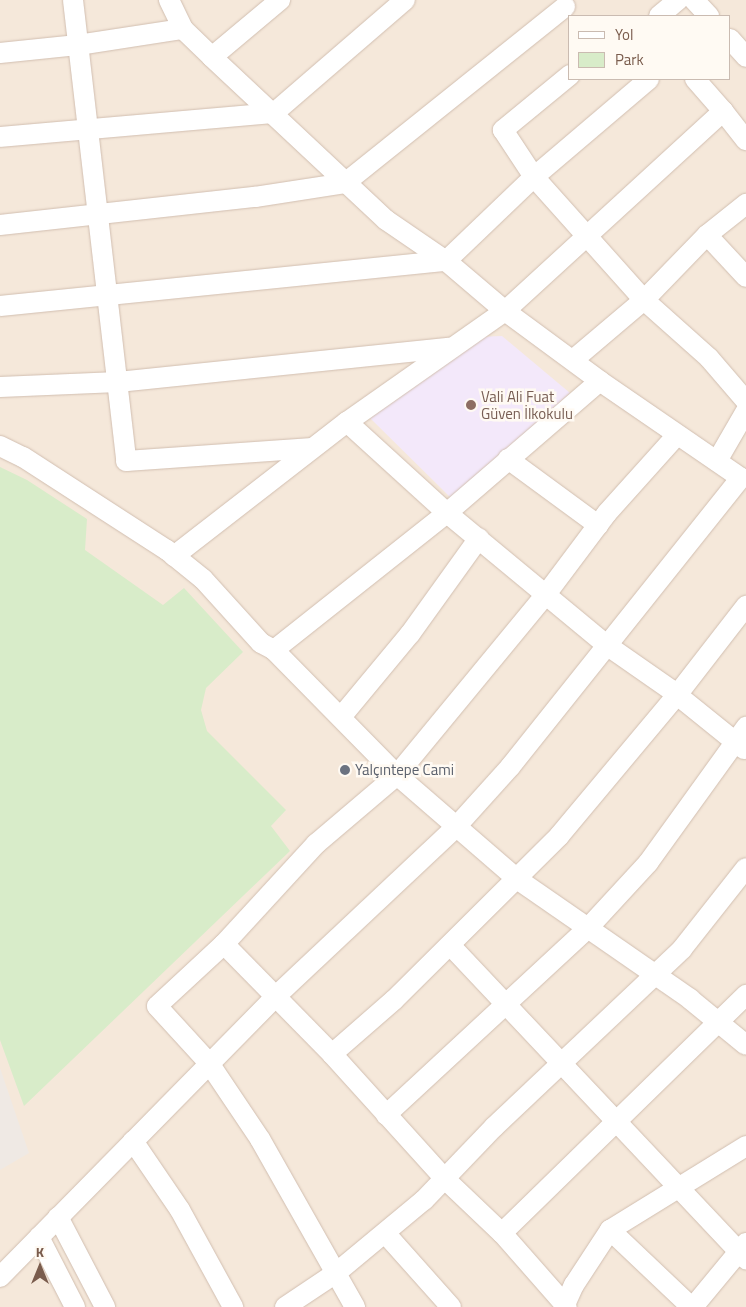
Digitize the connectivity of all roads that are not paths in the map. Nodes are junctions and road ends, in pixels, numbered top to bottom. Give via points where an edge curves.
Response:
1 (73, 0) edge
2 (169, 0) edge
3 (280, 0) edge
4 (405, 0) edge
5 (678, 0) edge
6 (694, 0) edge
7 (258, 7) edge
8 (566, 8) edge
9 (660, 15) edge
10 (708, 15) edge
11 (183, 29) junction
12 (731, 40) edge
13 (78, 45) junction
14 (0, 53) edge
15 (212, 57) junction
16 (746, 57) edge
17 (568, 76) edge
18 (647, 80) edge
19 (696, 80) edge
20 (723, 111) junction
21 (274, 112) junction
22 (86, 127) junction
23 (0, 137) edge
24 (746, 140) edge
25 (534, 177) junction
26 (345, 183) junction
27 (746, 204) edge
28 (96, 216) junction
29 (0, 225) edge
30 (589, 235) junction
31 (708, 235) junction
32 (446, 262) junction
33 (746, 276) edge
34 (106, 297) junction
35 (644, 300) junction
36 (0, 306) edge
37 (504, 311) junction
38 (449, 348) junction
39 (573, 360) junction
40 (600, 381) junction
41 (118, 382) junction
42 (0, 387) edge
43 (746, 401) edge
44 (746, 411) edge
45 (347, 422) junction
46 (676, 436) junction
47 (0, 446) edge
48 (313, 448) junction
49 (508, 459) junction
50 (717, 461) junction
51 (743, 479) edge
52 (447, 513) junction
53 (598, 525) junction
54 (479, 538) junction
55 (174, 556) junction
56 (547, 593) junction
57 (746, 606) edge
58 (608, 646) junction
59 (274, 650) junction
60 (677, 695) junction
61 (342, 717) junction
62 (742, 740) edge
63 (397, 775) junction
64 (456, 827) junction
65 (746, 868) edge
66 (517, 879) junction
67 (589, 927) junction
68 (224, 944) junction
69 (450, 945) junction
70 (653, 974) junction
71 (746, 995) edge
72 (275, 997) junction
73 (504, 1004) junction
74 (720, 1022) junction
75 (746, 1045) edge
76 (332, 1054) junction
77 (209, 1062) junction
78 (560, 1062) junction
79 (386, 1115) junction
80 (616, 1121) junction
81 (133, 1141) junction
82 (746, 1146) edge
83 (445, 1179) junction
84 (678, 1189) junction
85 (58, 1217) junction
86 (610, 1230) junction
87 (385, 1233) junction
88 (502, 1233) junction
89 (39, 1237) junction
90 (744, 1251) edge
91 (336, 1273) junction
92 (0, 1276) edge
93 (565, 1306) edge
94 (75, 1307) edge
95 (105, 1307) edge
96 (233, 1307) edge
97 (285, 1307) edge
98 (354, 1307) edge
99 (451, 1307) edge
100 (692, 1307) edge

1 - 13 street
2 - 11 street
3 - 7 street
4 - 21 street
5 - 9 street
6 - 10 street
7 - 15 street
8 - 26 street
11 - 13 street
11 - 15 street
12 - 16 street
13 - 14 street
13 - 22 street
15 - 21 street
17 - 25 street via 503,130
18 - 25 street
19 - 20 street
20 - 24 street
20 - 30 street
21 - 22 street
21 - 26 street
22 - 23 street
22 - 28 street
25 - 30 street
25 - 32 street
26 - 28 street
26 - 32 street via 386,220
27 - 31 street
28 - 29 street
28 - 34 street
30 - 35 street
30 - 37 street
31 - 33 street
31 - 35 street
32 - 34 street
32 - 37 street
34 - 36 street
34 - 41 street
35 - 39 street
35 - 43 street via 708,358
37 - 38 street
37 - 39 street
38 - 41 street
38 - 45 street
39 - 40 street
40 - 46 street
40 - 49 street
41 - 42 street
41 - 48 street via 126,461
44 - 50 street
45 - 48 street
45 - 52 street
46 - 50 street
46 - 53 street
47 - 55 street
48 - 55 street
49 - 52 street
49 - 53 street
50 - 51 street
51 - 58 street
52 - 54 street
52 - 59 street
53 - 56 street
54 - 56 street
54 - 61 street via 410,634
55 - 59 street via 203,579 260,643
56 - 58 street
56 - 63 street
57 - 60 street
58 - 60 street
58 - 64 street via 510,767
59 - 61 street
60 - 62 street
60 - 66 street via 559,836
61 - 63 street
62 - 67 street via 648,863
63 - 64 street
63 - 68 street via 316,844
64 - 66 street
64 - 72 street
65 - 70 street via 682,949
66 - 67 street
66 - 69 street
67 - 70 street
67 - 73 street
68 - 72 street
68 - 77 street via 157,1006
69 - 73 street
69 - 76 street
70 - 74 street
70 - 78 street
71 - 74 street
72 - 76 street
72 - 77 street
73 - 78 street
73 - 79 street
74 - 75 street
74 - 80 street
76 - 79 street
77 - 81 street
77 - 91 street via 260,1138
78 - 80 street
78 - 83 street
79 - 83 street
80 - 84 street
80 - 88 street
81 - 85 street
81 - 96 street via 180,1210
82 - 84 street
83 - 87 street
83 - 88 street
84 - 86 street
84 - 90 street
85 - 89 street
85 - 95 street
86 - 93 street via 574,1285
86 - 100 street
87 - 91 street
87 - 99 street
88 - 93 street
89 - 92 street
89 - 94 street
90 - 100 street
91 - 97 street
91 - 98 street

